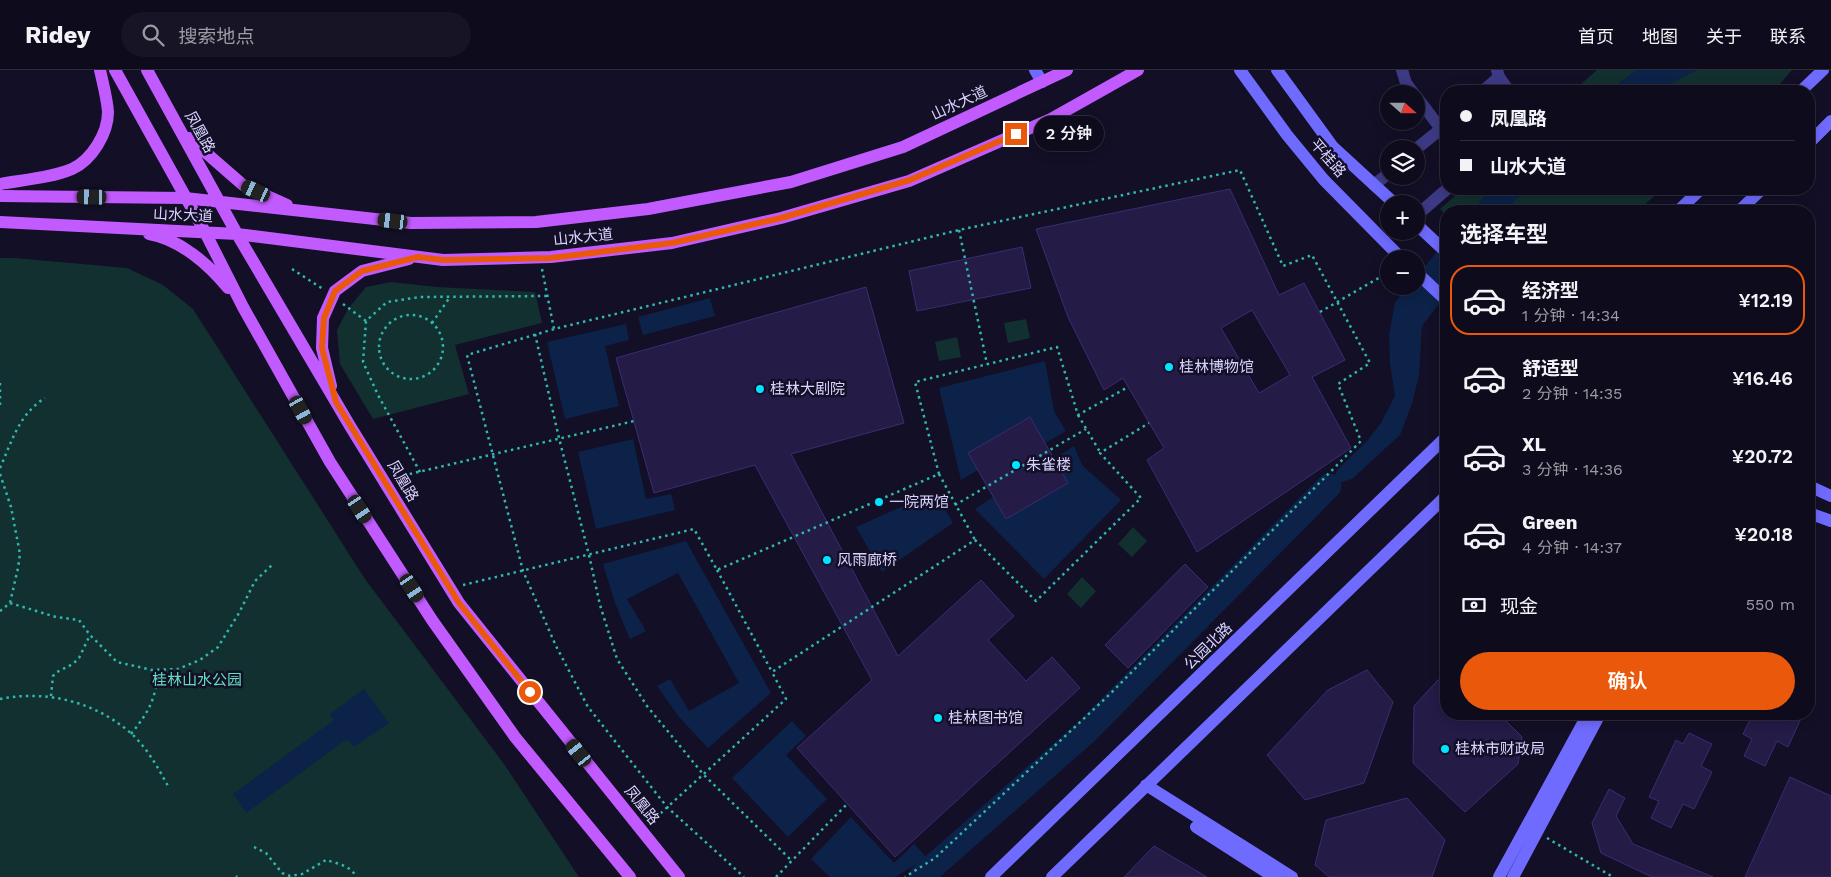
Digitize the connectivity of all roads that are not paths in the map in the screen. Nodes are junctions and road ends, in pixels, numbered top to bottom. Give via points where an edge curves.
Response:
1 (100, 70) edge
2 (115, 70) edge
3 (147, 70) edge
4 (1035, 70) edge
5 (1067, 70) edge
6 (1138, 70) edge
7 (1240, 70) edge
8 (1276, 70) edge
9 (1402, 70) edge
10 (1823, 70) edge
11 (1498, 73) edge
12 (1042, 82) junction
13 (1408, 85) edge
14 (1487, 85) edge
15 (1505, 85) edge
16 (1807, 85) edge
17 (1425, 106) edge
18 (170, 111) junction
19 (1831, 121) edge
20 (1440, 122) edge
21 (1440, 129) edge
22 (1815, 137) edge
23 (1425, 142) edge
24 (1380, 180) edge
25 (0, 184) edge
26 (1374, 185) junction
27 (1440, 194) edge
28 (1385, 195) edge
29 (1695, 195) edge
30 (1756, 195) edge
31 (0, 196) edge
32 (185, 198) junction
33 (219, 201) junction
34 (1684, 205) edge
35 (1745, 205) edge
36 (1425, 208) edge
37 (321, 213) junction
38 (0, 222) edge
39 (122, 228) junction
40 (205, 232) junction
41 (1425, 232) edge
42 (236, 234) junction
43 (1440, 246) edge
44 (1393, 250) edge
45 (418, 257) junction
46 (1425, 280) edge
47 (1440, 294) edge
48 (243, 307) junction
49 (336, 402) junction
50 (1440, 443) edge
51 (1815, 489) edge
52 (1831, 496) edge
53 (1440, 502) edge
54 (1815, 515) edge
55 (1831, 521) edge
56 (1585, 720) edge
57 (1597, 720) edge
58 (1143, 788) junction
59 (630, 877) edge
60 (679, 877) edge
61 (991, 877) edge
62 (1052, 877) edge
63 (1274, 877) edge
64 (1292, 877) edge
65 (1498, 877) edge
66 (1513, 877) edge

1 - 25 main road via 108,115 106,129 89,154 73,168
2 - 32 main road
3 - 18 main road, 凤凰路
4 - 12 main road
5 - 12 main road, 山水大道
6 - 45 main road, 山水大道 via 1051,118 910,180 781,218 672,243 540,258 443,260
7 - 44 main road, 平桂路 via 1324,180
8 - 26 main road via 1333,147
9 - 13 street
10 - 16 main road
11 - 14 street
11 - 15 street
12 - 37 main road, 山水大道 via 903,147 791,182 648,209 536,222 411,223
17 - 20 street
18 - 33 main road, 凤凰路
18 - 37 main road via 189,139 242,185 282,204
19 - 22 main road
21 - 23 street
24 - 26 street
26 - 28 main road
27 - 36 street
29 - 34 main road
30 - 35 main road
31 - 32 main road, 山水大道
32 - 33 main road, 山水大道
32 - 40 main road
33 - 37 main road, 山水大道
33 - 42 main road, 凤凰路
38 - 39 main road, 山水大道
39 - 40 main road, 山水大道
39 - 48 main road via 157,235 188,251 219,278
40 - 42 main road, 山水大道
40 - 48 main road
41 - 43 main road
42 - 45 main road, 山水大道
42 - 49 main road, 凤凰路
45 - 49 main road via 362,271 335,291 324,318 322,348
46 - 47 main road
48 - 59 main road via 330,462 432,620 515,737
49 - 60 main road, 凤凰路 via 459,603
50 - 61 main road, 公园北路
51 - 52 main road
53 - 58 main road
54 - 55 main road
56 - 65 main road
57 - 66 main road
58 - 62 main road
58 - 63 main road
58 - 64 main road

